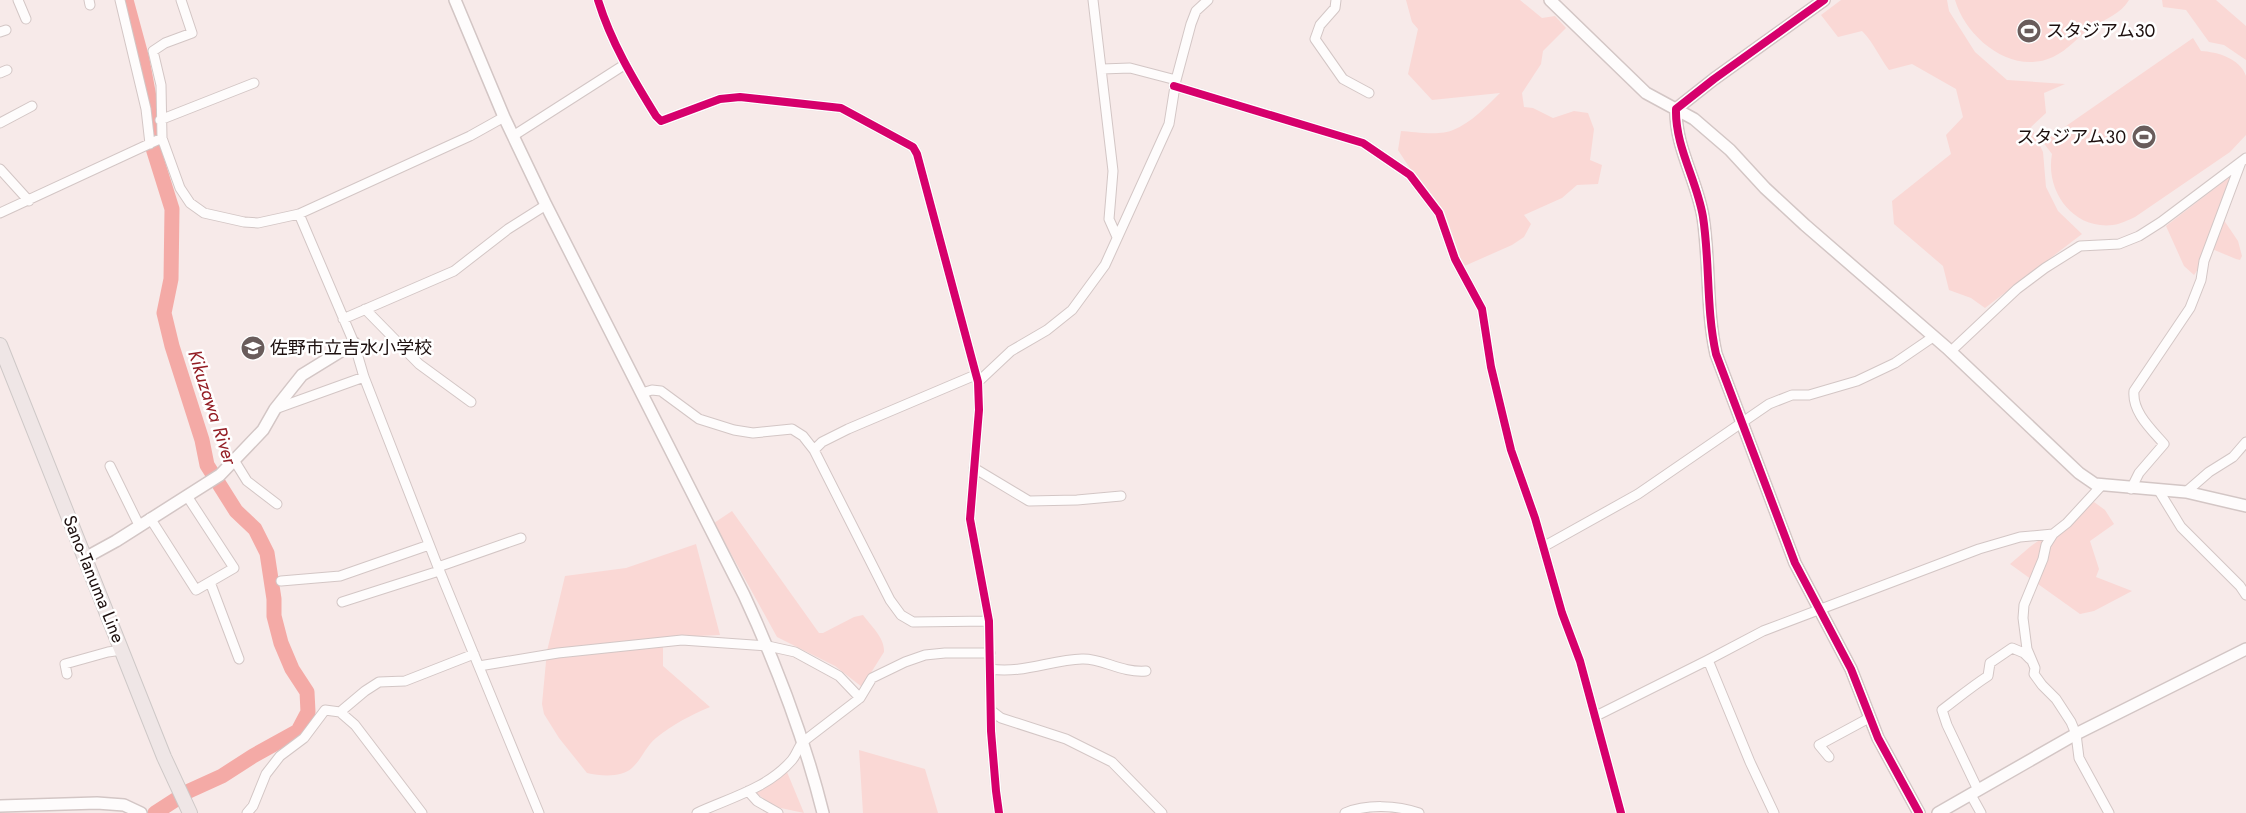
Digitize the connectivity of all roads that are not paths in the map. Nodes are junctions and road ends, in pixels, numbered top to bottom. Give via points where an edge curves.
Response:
1 (18, 0) edge
2 (120, 0) edge
3 (181, 0) edge
4 (455, 0) edge
5 (598, 0) edge
6 (1092, 0) edge
7 (1208, 0) edge
8 (1336, 0) edge
9 (1550, 0) edge
10 (1824, 0) edge
11 (26, 19) dead end
12 (624, 65) junction
13 (1102, 69) junction
14 (254, 83) dead end
15 (1175, 83) junction
16 (1369, 93) dead end
17 (32, 106) dead end
18 (1676, 110) junction
19 (504, 117) junction
20 (160, 120) junction
21 (0, 123) edge
22 (513, 136) junction
23 (162, 138) junction
24 (150, 144) junction
25 (2243, 160) edge
26 (0, 169) edge
27 (29, 201) junction
28 (546, 205) junction
29 (0, 213) edge
30 (299, 214) junction
31 (1117, 237) junction
32 (365, 309) junction
33 (343, 319) junction
34 (1933, 337) junction
35 (354, 343) junction
36 (0, 345) edge
37 (1950, 352) junction
38 (364, 377) junction
39 (978, 379) junction
40 (642, 394) junction
41 (471, 402) dead end
42 (275, 409) junction
43 (1744, 422) junction
44 (2246, 442) edge
45 (814, 450) junction
46 (234, 460) junction
47 (110, 466) dead end
48 (974, 468) junction
49 (2102, 485) junction
50 (2130, 489) junction
51 (2159, 490) junction
52 (2186, 492) junction
53 (187, 496) junction
54 (1121, 496) dead end
55 (277, 504) dead end
56 (2246, 506) edge
57 (150, 518) junction
58 (139, 525) junction
59 (2053, 534) junction
60 (521, 538) dead end
61 (429, 545) junction
62 (1543, 547) junction
63 (86, 558) junction
64 (439, 569) junction
65 (281, 581) dead end
66 (210, 582) junction
67 (2246, 595) edge
68 (342, 602) dead end
69 (1820, 609) junction
70 (990, 621) junction
71 (768, 646) junction
72 (122, 650) junction
73 (2246, 650) edge
74 (990, 653) junction
75 (474, 654) junction
76 (239, 659) dead end
77 (1708, 660) junction
78 (2032, 661) junction
79 (479, 666) junction
80 (990, 669) junction
81 (1146, 671) dead end
82 (67, 674) dead end
83 (860, 698) junction
84 (992, 711) junction
85 (340, 712) junction
86 (1596, 716) junction
87 (1870, 718) junction
88 (2076, 734) junction
89 (804, 741) junction
90 (1829, 757) dead end
91 (748, 791) junction
92 (1974, 793) junction
93 (0, 806) edge
94 (141, 813) edge
95 (190, 813) edge
96 (247, 813) edge
97 (422, 813) edge
98 (538, 813) edge
99 (697, 813) edge
100 (778, 813) edge
101 (822, 813) edge
102 (999, 813) edge
103 (1162, 813) edge
104 (1345, 813) edge
105 (1419, 813) edge
106 (1621, 813) edge
107 (1774, 813) edge
108 (1919, 813) edge
109 (1938, 813) edge
110 (1980, 813) edge
111 (2109, 813) edge

1 - 11 street
2 - 24 street via 145,102
3 - 20 street via 192,33 153,51 161,85
4 - 19 street
5 - 12 street
6 - 13 street
7 - 15 street via 1196,11
8 - 16 street via 1335,8 1320,25 1315,39 1343,79
9 - 18 street via 1646,93
10 - 18 street
12 - 22 street
12 - 39 street via 661,121 720,99 740,97 841,108 913,146
13 - 15 street via 1130,68
13 - 31 street via 1113,170 1109,219
14 - 20 street
15 - 31 street via 1169,124
15 - 62 street via 1363,143 1410,175 1439,213 1455,259 1482,309 1491,367 1511,450
17 - 21 street
18 - 34 street via 1694,119 1730,150 1805,225
18 - 43 street via 1676,127 1703,215 1715,348
19 - 22 street
19 - 30 street via 470,136
20 - 23 street
22 - 28 street
23 - 24 street
23 - 30 street via 180,188 190,203 204,212 258,223
24 - 27 street
25 - 37 street via 2139,236 2119,244 2080,246 2045,268 2017,288
25 - 50 street via 2204,261 2201,280 2190,308 2134,391 2137,409 2164,444
26 - 27 street
27 - 29 street
28 - 32 street via 454,270
28 - 40 street
30 - 33 street
31 - 39 street via 1105,264 1072,310 1047,330 1011,351
32 - 33 street
32 - 41 street via 419,364
33 - 35 street
34 - 37 street
34 - 43 street via 1895,362 1857,381 1809,396 1792,395 1769,404
35 - 38 street
35 - 42 street via 302,375
36 - 63 main road, Sano-Tanuma Line
37 - 49 street via 2079,474
38 - 42 street
38 - 61 street
39 - 45 street via 973,376 848,429 822,442
39 - 48 street
40 - 45 street via 661,391 699,419 734,430 792,429 803,436
40 - 71 street
42 - 46 street via 263,430
43 - 62 street via 1638,494
43 - 69 street via 1786,541
44 - 52 street via 2233,457 2208,472
45 - 70 street via 890,600 901,615 914,622
46 - 53 street via 220,475
46 - 55 street via 247,481
47 - 58 street
48 - 54 street via 1029,501
48 - 70 street via 970,519
49 - 50 street
49 - 59 street
50 - 51 street
51 - 52 street
51 - 67 street via 2181,527
52 - 56 street
53 - 57 street
53 - 66 street via 234,568
57 - 58 street
57 - 66 street via 196,590
58 - 63 street
59 - 69 street via 2020,537 1979,549
59 - 78 street via 2024,605 2026,649
60 - 64 street
61 - 64 street
61 - 65 street via 340,576
62 - 86 street
63 - 72 main road, Sano-Tanuma Line
64 - 68 street
64 - 75 street
66 - 76 street
69 - 77 street via 1763,631
69 - 87 street via 1851,669
70 - 74 street
71 - 79 street via 664,642 558,653
71 - 83 street via 795,652 839,676
71 - 89 street
72 - 82 street via 65,664
72 - 95 main road, Sano-Tanuma Line
73 - 88 street
74 - 80 street
74 - 83 street via 925,655 872,678
75 - 79 street
75 - 85 street via 405,681 379,682
77 - 86 street
77 - 107 street
78 - 88 street via 2034,674 2056,699
78 - 92 street via 2012,648 1990,663 1988,676 1942,710
79 - 98 street
80 - 81 street via 1017,670 1083,659 1127,670
80 - 84 street
83 - 89 street
84 - 102 street
84 - 103 street via 1001,718 1066,739 1112,762
85 - 96 street via 325,710 304,738 280,756 266,774
85 - 97 street via 355,725
86 - 106 street
87 - 90 street via 1819,745
87 - 108 street
88 - 92 street
88 - 111 street via 2079,758
89 - 91 street via 792,760 766,782
89 - 101 street
91 - 99 street
91 - 100 street
92 - 109 street
92 - 110 street
93 - 94 street via 97,802 124,805
104 - 105 street via 1380,807

